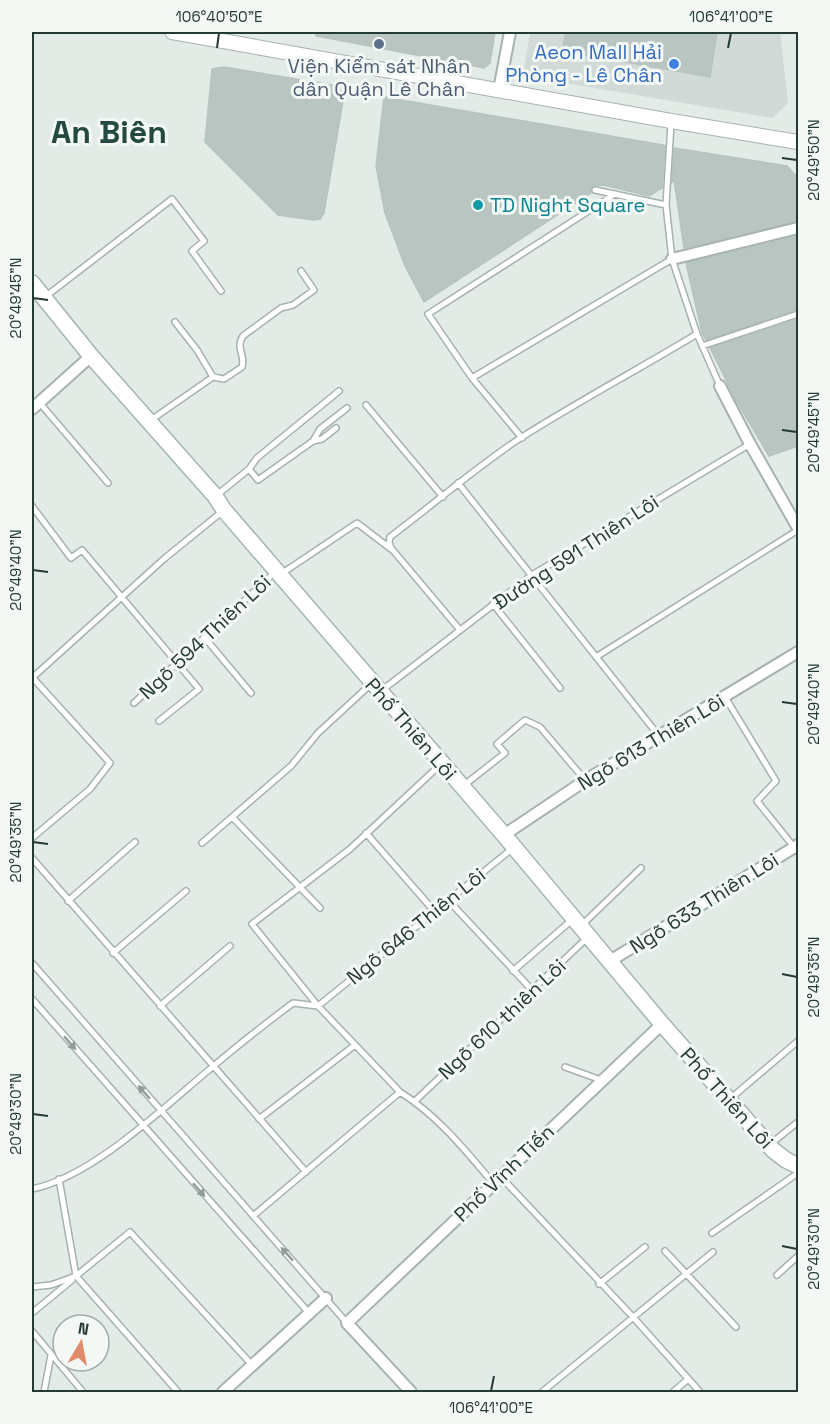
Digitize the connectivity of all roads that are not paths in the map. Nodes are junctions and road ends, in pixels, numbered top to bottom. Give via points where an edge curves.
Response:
1 (172, 32) edge
2 (510, 32) edge
3 (499, 90) junction
4 (671, 121) junction
5 (798, 142) edge
6 (595, 190) dead end
7 (615, 194) junction
8 (666, 205) junction
9 (798, 228) edge
10 (672, 259) junction
11 (301, 272) dead end
12 (32, 283) edge
13 (220, 291) dead end
14 (44, 298) junction
15 (798, 314) edge
16 (175, 322) dead end
17 (697, 334) junction
18 (702, 346) junction
19 (92, 356) junction
20 (213, 377) junction
21 (472, 378) junction
22 (720, 387) joint
23 (339, 391) dead end
24 (35, 405) edge
25 (366, 405) dead end
26 (347, 408) dead end
27 (149, 421) junction
28 (336, 428) dead end
29 (522, 438) junction
30 (314, 441) junction
31 (750, 444) junction
32 (249, 469) junction
33 (108, 483) dead end
34 (458, 483) junction
35 (215, 496) junction
36 (443, 497) junction
37 (32, 506) edge
38 (224, 510) junction
39 (798, 529) edge
40 (393, 551) junction
41 (278, 573) junction
42 (532, 575) junction
43 (121, 599) junction
44 (493, 604) junction
45 (460, 630) junction
46 (205, 638) junction
47 (798, 652) edge
48 (596, 657) junction
49 (178, 663) junction
50 (32, 677) edge
51 (376, 688) junction
52 (560, 688) dead end
53 (251, 693) dead end
54 (725, 697) junction
55 (134, 703) dead end
56 (159, 721) dead end
57 (660, 737) junction
58 (442, 764) junction
59 (586, 780) junction
60 (461, 787) junction
61 (232, 817) junction
62 (366, 833) junction
63 (32, 838) edge
64 (509, 841) junction
65 (135, 842) dead end
66 (202, 843) dead end
67 (797, 848) edge
68 (32, 858) edge
69 (641, 868) dead end
70 (299, 886) junction
71 (186, 891) dead end
72 (448, 900) junction
73 (68, 901) junction
74 (320, 908) dead end
75 (435, 912) junction
76 (581, 927) junction
77 (230, 946) dead end
78 (113, 953) junction
79 (610, 961) junction
80 (32, 963) edge
81 (513, 971) junction
82 (532, 990) junction
83 (32, 999) edge
84 (159, 1006) junction
85 (318, 1006) junction
86 (662, 1024) junction
87 (798, 1041) edge
88 (355, 1045) junction
89 (213, 1066) junction
90 (565, 1067) dead end
91 (601, 1080) junction
92 (400, 1092) junction
93 (728, 1100) junction
94 (415, 1101) junction
95 (160, 1111) junction
96 (259, 1119) junction
97 (798, 1122) edge
98 (142, 1126) junction
99 (769, 1145) junction
100 (798, 1166) edge
101 (306, 1172) junction
102 (798, 1173) edge
103 (59, 1179) junction
104 (497, 1180) junction
105 (32, 1189) edge
106 (253, 1216) junction
107 (712, 1233) dead end
108 (645, 1247) dead end
109 (665, 1251) dead end
110 (713, 1252) dead end
111 (798, 1256) edge
112 (686, 1273) junction
113 (777, 1275) dead end
114 (76, 1276) junction
115 (599, 1284) junction
116 (32, 1287) edge
117 (326, 1298) junction
118 (32, 1313) edge
119 (309, 1314) junction
120 (633, 1317) junction
121 (347, 1323) junction
122 (736, 1327) dead end
123 (32, 1332) edge
124 (51, 1355) joint
125 (253, 1366) junction
126 (67, 1373) edge
127 (687, 1380) junction
128 (44, 1392) edge
129 (83, 1392) edge
130 (178, 1392) edge
131 (225, 1392) edge
132 (411, 1392) edge
133 (542, 1392) edge
134 (673, 1392) edge
135 (700, 1392) edge

1 - 3 street
2 - 3 street
3 - 4 street
4 - 5 street
4 - 8 lane
6 - 7 lane
7 - 8 lane
7 - 21 lane via 428,314
8 - 10 lane
9 - 10 street
10 - 17 lane
10 - 21 lane
11 - 20 lane via 314,290 243,336 239,341 242,368 224,379
12 - 14 main road, Phố Thiên Lôi
13 - 14 lane via 192,251 204,241 172,199
14 - 19 main road, Phố Thiên Lôi
15 - 18 lane
16 - 20 lane
17 - 18 lane
17 - 29 lane
18 - 22 lane
19 - 24 street
19 - 27 main road, Phố Thiên Lôi
20 - 27 lane
21 - 29 lane
22 - 31 street
23 - 32 lane via 257,458
24 - 33 lane
25 - 36 lane
26 - 30 lane via 320,429
27 - 35 main road, Phố Thiên Lôi
28 - 30 lane
29 - 34 lane
30 - 32 lane via 258,480
31 - 39 street
31 - 42 lane, Đường 591 Thiên Lôi
32 - 35 lane
34 - 36 lane
34 - 42 lane
35 - 38 main road, Phố Thiên Lôi
36 - 40 lane via 390,537
37 - 43 lane via 71,558 82,550
38 - 41 main road, Phố Thiên Lôi
38 - 43 lane
39 - 48 lane
40 - 41 lane, Ngõ 594 Thiên Lôi via 357,523
40 - 45 lane
41 - 46 lane, Ngõ 594 Thiên Lôi
41 - 51 main road, Phố Thiên Lôi
42 - 44 lane, Đường 591 Thiên Lôi
42 - 48 lane
43 - 49 lane
43 - 50 lane
44 - 45 lane, Đường 591 Thiên Lôi
44 - 52 lane
45 - 51 lane, Đường 591 Thiên Lôi
46 - 49 lane, Ngõ 594 Thiên Lôi
46 - 53 lane
47 - 54 street, Ngõ 613 Thiên Lôi
48 - 57 lane
49 - 55 lane, Ngõ 594 Thiên Lôi
49 - 56 lane via 199,689
50 - 63 lane via 110,763 90,789
51 - 58 main road, Phố Thiên Lôi
51 - 61 lane, Đường 591 Thiên Lôi via 318,733 291,766
54 - 57 street, Ngõ 613 Thiên Lôi
54 - 67 lane via 776,781 757,801
57 - 59 street, Ngõ 613 Thiên Lôi
58 - 60 main road, Phố Thiên Lôi
58 - 62 lane
59 - 60 lane via 540,727 525,720 497,744 505,753
59 - 64 street, Ngõ 613 Thiên Lôi
60 - 64 main road, Phố Thiên Lôi
61 - 66 lane, Đường 591 Thiên Lôi
61 - 70 lane
62 - 70 lane
62 - 75 lane
64 - 72 lane, Ngõ 646 Thiên Lôi
64 - 76 main road, Phố Thiên Lôi
65 - 73 lane
67 - 79 street, Ngõ 633 Thiên Lôi
68 - 73 lane
69 - 76 lane
70 - 74 lane
70 - 85 lane via 252,924
71 - 78 lane
72 - 75 lane, Ngõ 646 Thiên Lôi
72 - 81 lane
73 - 78 lane
75 - 85 lane, Ngõ 646 Thiên Lôi
76 - 79 main road, Phố Thiên Lôi
76 - 81 lane
76 - 82 lane, Ngõ 610 thiên Lôi
77 - 84 lane
78 - 84 lane
79 - 86 main road, Phố Thiên Lôi
95 -> 80 lane
81 - 82 lane
82 - 94 lane, Ngõ 610 thiên Lôi
83 -> 98 lane
84 - 89 lane
85 - 88 lane
85 - 89 lane via 293,1003
86 - 91 street, Phố Vĩnh Tiến
86 - 93 main road, Phố Thiên Lôi
87 - 93 lane
88 - 92 lane
88 - 96 lane
89 - 95 lane
89 - 96 lane
90 - 91 lane
91 - 104 street, Phố Vĩnh Tiến
92 - 94 lane
92 - 101 lane
93 - 99 main road, Phố Thiên Lôi
94 - 104 lane
95 - 98 lane
95 - 106 lane
96 - 101 lane
97 - 99 lane
98 - 103 lane via 96,1159
98 -> 119 lane
99 - 100 main road, Phố Thiên Lôi
101 - 106 lane
102 - 107 lane
103 - 105 lane
103 - 114 lane
104 - 115 lane
104 - 121 street, Phố Vĩnh Tiến
117 -> 106 lane
108 - 115 lane
109 - 112 lane
110 - 112 lane
111 - 113 lane
112 - 120 lane
112 - 122 lane
114 - 116 lane
114 - 118 lane
114 - 125 lane via 130,1232
114 - 130 lane
115 - 120 lane
117 - 119 street
117 - 121 lane
119 - 125 street
120 - 127 lane
120 - 133 lane
121 - 132 street
123 - 124 lane
124 - 128 lane
125 - 131 street
126 - 129 lane
127 - 134 lane
127 - 135 lane

